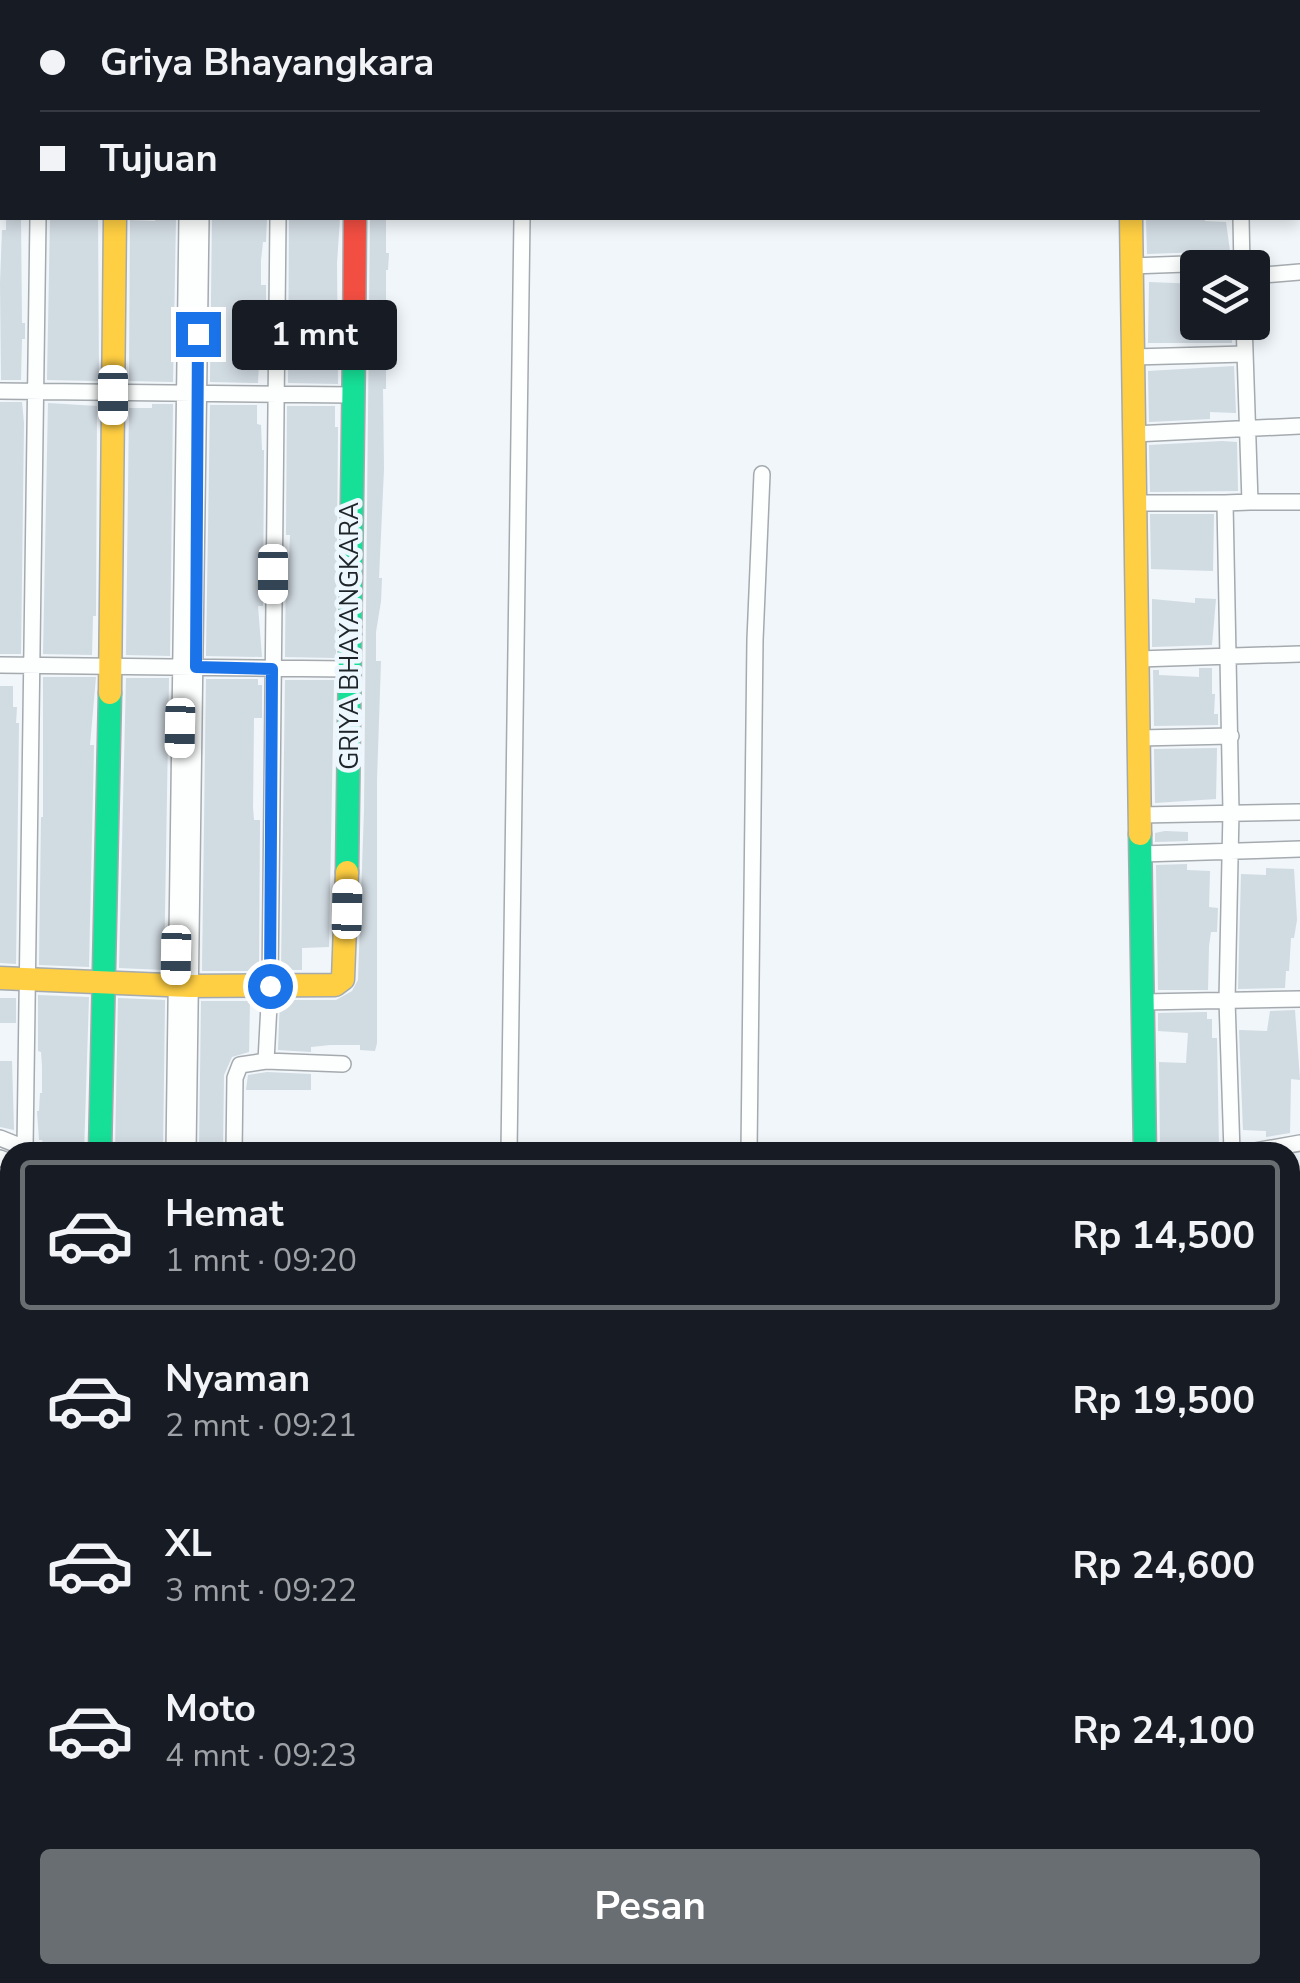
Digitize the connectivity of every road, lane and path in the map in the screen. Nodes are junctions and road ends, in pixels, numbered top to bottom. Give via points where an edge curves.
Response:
1 (38, 220) edge
2 (116, 220) edge
3 (188, 220) edge
4 (201, 220) edge
5 (278, 220) edge
6 (355, 220) edge
7 (522, 220) edge
8 (1131, 220) edge
9 (1241, 220) edge
10 (1242, 250) edge
11 (1132, 266) junction
12 (1180, 266) edge
13 (1300, 272) edge
14 (1270, 274) edge
15 (192, 333) junction
16 (1245, 340) edge
17 (1245, 354) junction
18 (1133, 357) junction
19 (0, 392) edge
20 (36, 394) junction
21 (353, 394) junction
22 (113, 395) junction
23 (191, 395) junction
24 (277, 395) junction
25 (1300, 426) edge
26 (1248, 428) junction
27 (1134, 434) junction
28 (762, 474) dead end
29 (1225, 502) junction
30 (1250, 502) junction
31 (1300, 502) edge
32 (1135, 504) junction
33 (1300, 654) edge
34 (1229, 657) junction
35 (1138, 660) junction
36 (0, 665) edge
37 (33, 666) junction
38 (111, 667) junction
39 (189, 667) junction
40 (272, 669) junction
41 (349, 669) junction
42 (1230, 736) junction
43 (1139, 738) junction
44 (1231, 812) junction
45 (1300, 812) edge
46 (1140, 814) junction
47 (1300, 848) edge
48 (1230, 852) junction
49 (1141, 854) junction
50 (0, 978) edge
51 (28, 981) junction
52 (105, 983) junction
53 (182, 985) junction
54 (270, 986) junction
55 (1300, 999) edge
56 (1227, 1000) junction
57 (1143, 1002) junction
58 (266, 1061) junction
59 (343, 1064) dead end
60 (30, 1142) edge
61 (100, 1142) edge
62 (174, 1142) edge
63 (188, 1142) edge
64 (234, 1142) edge
65 (509, 1142) edge
66 (750, 1142) edge
67 (1146, 1142) edge
68 (1232, 1142) edge

1 - 20 street
2 - 22 street
3 - 15 street
4 - 15 street
5 - 24 street
6 - 21 street, GRIYA BHAYANGKARA
7 - 65 street
8 - 11 street
9 - 10 street
11 - 12 street
11 - 18 street
13 - 14 street
15 - 23 street
16 - 17 street
17 - 18 street
17 - 26 street
18 - 27 street
19 - 20 street
20 - 22 street
20 - 37 street
21 - 24 street
21 - 41 street, GRIYA BHAYANGKARA
22 - 23 street
22 - 38 street
23 - 24 street
23 - 39 street
24 - 40 street
25 - 26 street
26 - 27 street
26 - 30 street
27 - 32 street
28 - 66 street
29 - 30 street
29 - 32 street
29 - 34 street
30 - 31 street
32 - 35 street
33 - 34 street
34 - 35 street
34 - 42 street
35 - 43 street
36 - 37 street
37 - 38 street
37 - 51 street
38 - 39 street
38 - 52 street
39 - 40 street
39 - 53 street
40 - 41 street
40 - 54 street
41 - 54 street, GRIYA BHAYANGKARA via 345,974 335,985
42 - 43 street
42 - 44 street
43 - 46 street
44 - 45 street
44 - 46 street
44 - 48 street
46 - 49 street
47 - 48 street
48 - 49 street
48 - 56 street
49 - 57 street
50 - 51 street, GRIYA BHAYANGKARA
51 - 52 street, GRIYA BHAYANGKARA
51 - 60 street
52 - 53 street, GRIYA BHAYANGKARA
52 - 61 street
53 - 54 street, GRIYA BHAYANGKARA
53 - 62 street
53 - 63 street
54 - 58 street
55 - 56 street
56 - 57 street
56 - 68 street
57 - 67 street
58 - 59 street
58 - 64 street via 243,1064 236,1073

